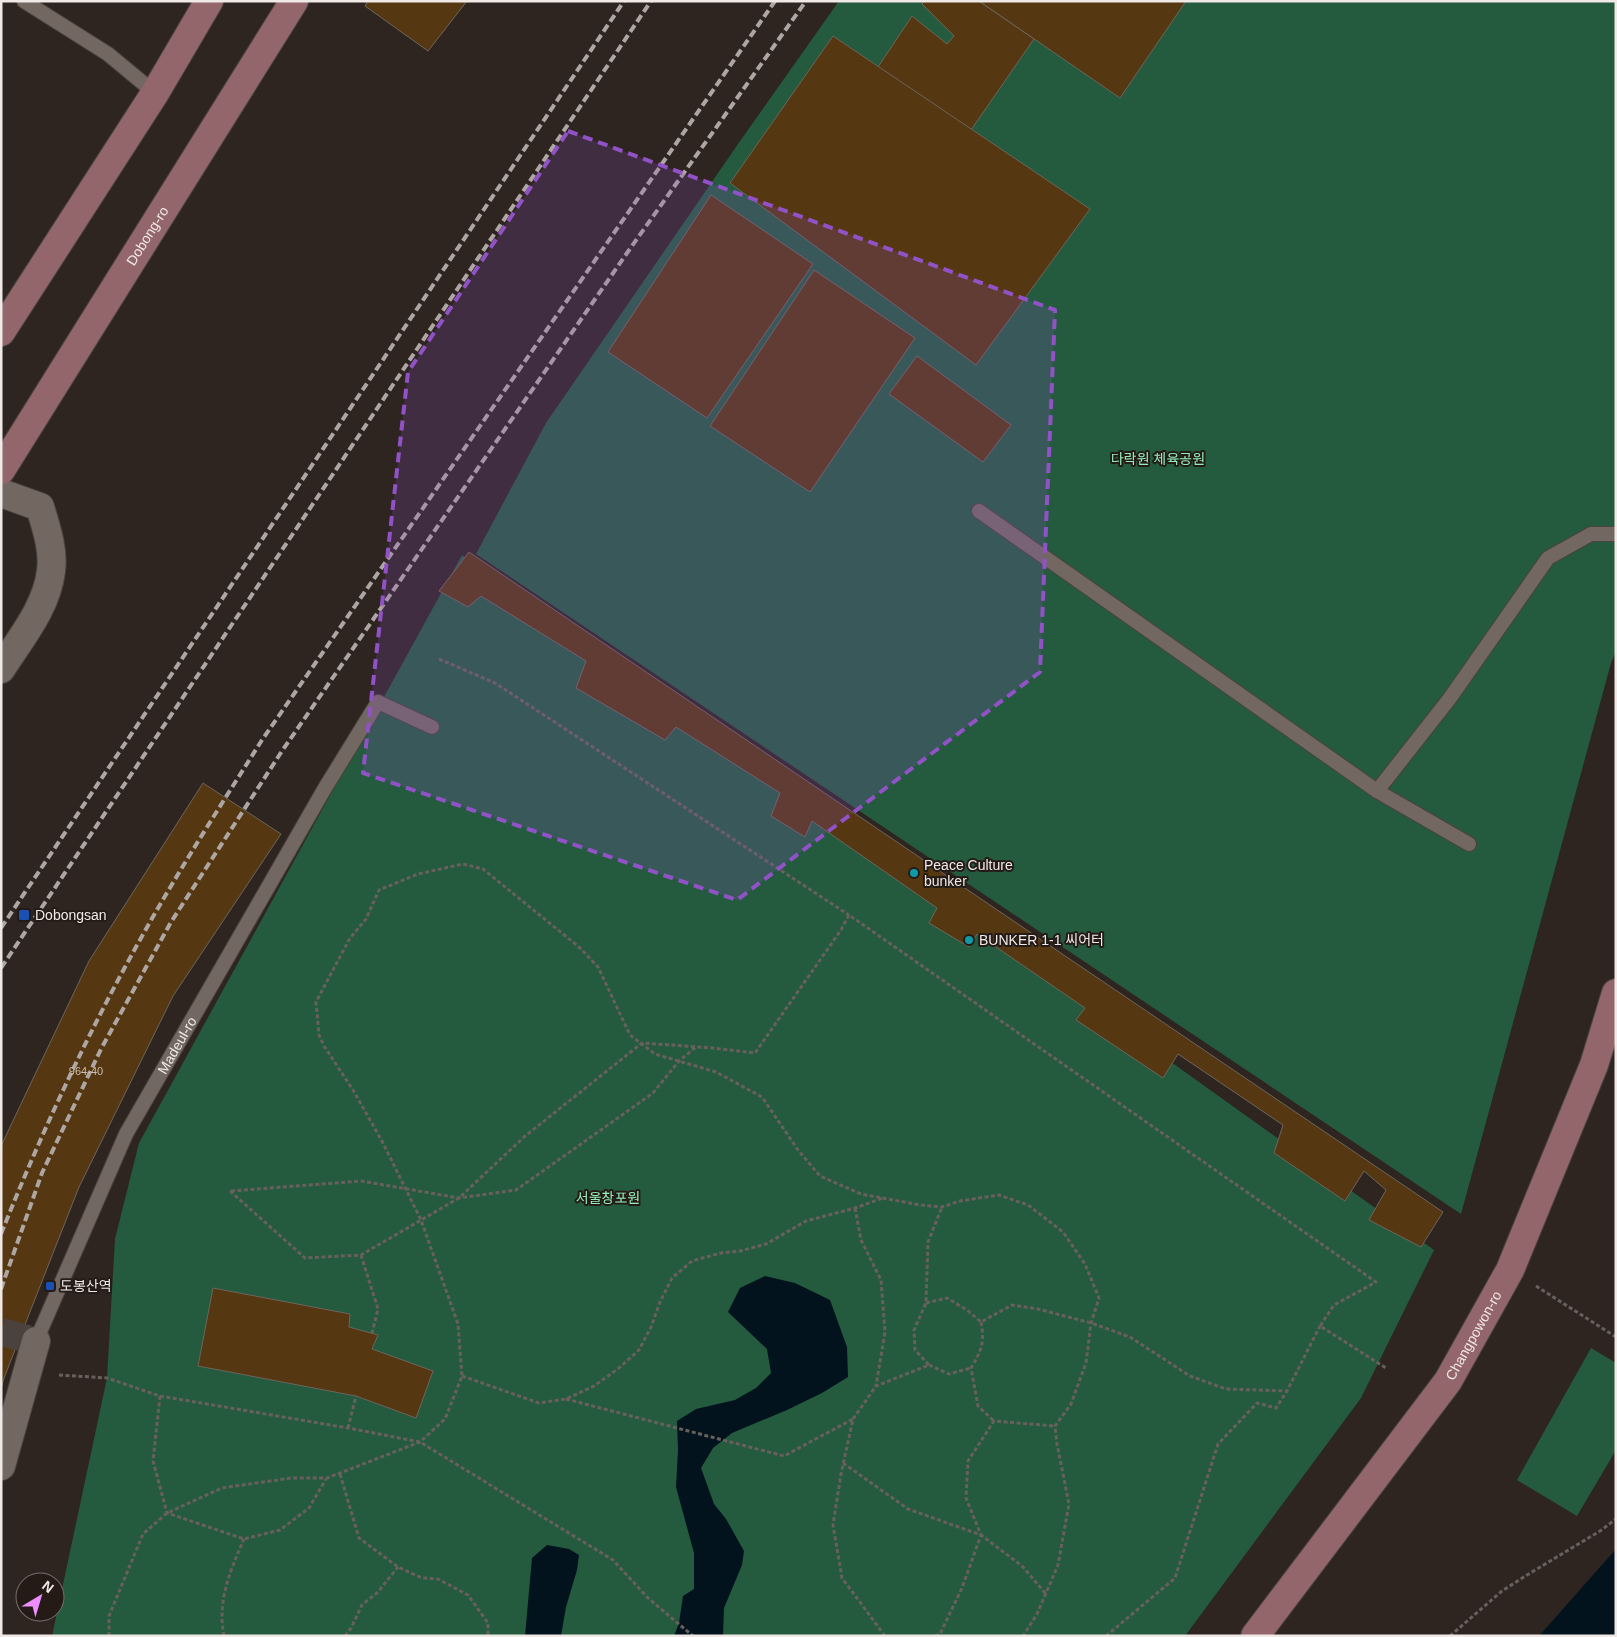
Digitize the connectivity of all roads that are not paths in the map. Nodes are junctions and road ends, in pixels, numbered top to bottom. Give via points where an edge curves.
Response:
1 (24, 1) edge
2 (209, 1) edge
3 (294, 1) edge
4 (155, 93) junction
5 (1, 332) edge
6 (1, 470) edge
7 (1, 493) edge
8 (979, 511) dead end
9 (1616, 534) edge
10 (1, 669) edge
11 (432, 727) dead end
12 (1377, 791) junction
13 (1469, 844) dead end
14 (1616, 993) edge
15 (36, 1341) joint
16 (1, 1466) edge
17 (1255, 1636) edge

1 - 4 lane via 108,54
2 - 4 main road
3 - 6 main road, Dobong-ro
4 - 5 main road
7 - 10 street via 40,507 49,538 52,570 43,602
8 - 12 lane
9 - 12 lane via 1591,534 1548,558 1450,698
11 - 15 lane, Madeul-ro via 378,702 126,1134
12 - 13 lane
14 - 17 main road, Changpowon-ro via 1594,1065 1510,1270 1448,1381
15 - 16 street, Madeul-ro

